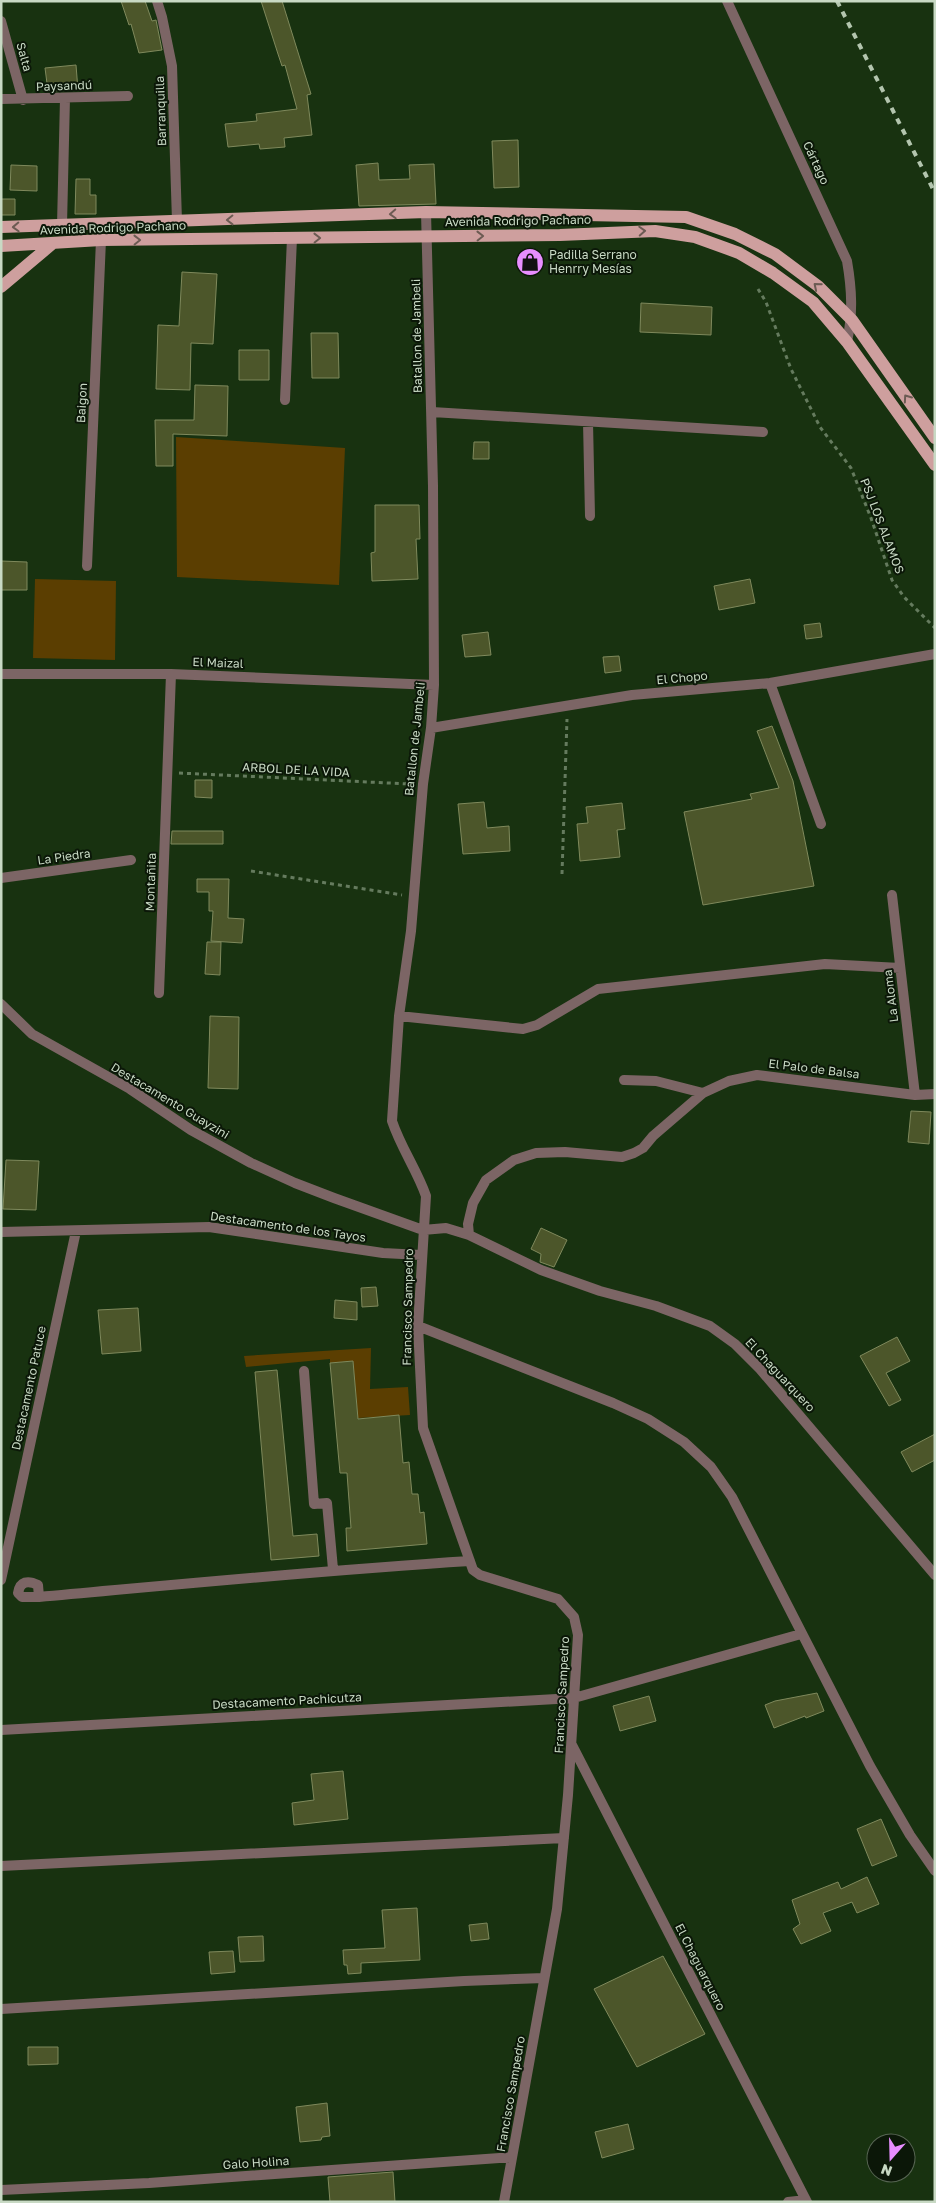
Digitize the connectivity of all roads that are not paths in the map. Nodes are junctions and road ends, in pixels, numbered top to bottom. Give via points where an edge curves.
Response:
1 (157, 1) edge
2 (728, 1) edge
3 (1, 21) edge
4 (128, 96) dead end
5 (65, 98) junction
6 (1, 99) edge
7 (23, 100) junction
8 (426, 212) junction
9 (177, 221) junction
10 (62, 225) junction
11 (1, 227) edge
12 (428, 237) junction
13 (292, 238) junction
14 (101, 240) junction
15 (52, 244) junction
16 (1, 246) edge
17 (1, 287) edge
18 (852, 320) junction
19 (847, 342) junction
20 (286, 400) dead end
21 (432, 412) junction
22 (588, 422) junction
23 (763, 432) dead end
24 (935, 438) edge
25 (935, 465) edge
26 (590, 516) dead end
27 (87, 566) dead end
28 (935, 654) edge
29 (1, 674) edge
30 (171, 674) junction
31 (770, 683) junction
32 (434, 685) junction
33 (431, 728) junction
34 (821, 824) dead end
35 (131, 860) dead end
36 (1, 878) edge
37 (892, 895) dead end
38 (900, 968) junction
39 (159, 993) dead end
40 (1, 1004) edge
41 (399, 1016) junction
42 (624, 1080) dead end
43 (702, 1093) junction
44 (935, 1094) edge
45 (915, 1095) junction
46 (423, 1230) junction
47 (76, 1231) junction
48 (1, 1232) edge
49 (469, 1235) junction
50 (422, 1255) junction
51 (418, 1326) junction
52 (304, 1371) dead end
53 (470, 1561) junction
54 (333, 1570) junction
55 (935, 1575) edge
56 (1, 1580) edge
57 (39, 1597) dead end
58 (802, 1634) junction
59 (574, 1698) junction
60 (1, 1730) edge
61 (572, 1743) junction
62 (564, 1838) junction
63 (1, 1866) edge
64 (935, 1871) edge
65 (544, 1978) junction
66 (1, 2009) edge
67 (512, 2157) junction
68 (1, 2190) edge
69 (807, 2201) edge
70 (504, 2202) edge
71 (788, 2202) edge

1 - 9 street, Barranquilla via 172,66
2 - 18 street, Cártago via 847,261 852,290
3 - 7 street, Salta
4 - 5 street, Paysandú
5 - 7 street, Paysandú
5 - 10 street
6 - 7 street, Paysandú
8 -> 9 main road, Avenida Rodrigo Pachano
8 - 12 street, Batallon de Jambeli
18 -> 8 main road, Avenida Rodrigo Pachano via 818,286 775,254 735,234 686,218
9 - 10 main road, Avenida Rodrigo Pachano
10 -> 11 main road, Avenida Rodrigo Pachano
13 -> 12 main road, Avenida Rodrigo Pachano
12 -> 19 main road, Avenida Rodrigo Pachano via 655,231 695,237 739,253 772,273 813,302
12 - 21 street, Batallon de Jambeli
14 -> 13 main road, Avenida Rodrigo Pachano
13 - 20 street
14 - 15 main road, Avenida Rodrigo Pachano
14 - 27 street, Baigon
15 - 16 main road, Avenida Rodrigo Pachano
15 - 17 main road
18 - 19 street, Cártago
24 -> 18 main road, Avenida Rodrigo Pachano
19 - 25 main road, Avenida Rodrigo Pachano
21 - 22 street
21 - 32 street, Batallon de Jambeli
22 - 23 street
22 - 26 street
28 - 31 street, El Chopo
29 - 30 street, El Maizal
30 - 32 street, El Maizal
30 - 39 street, Montañita
31 - 33 street, El Chopo via 632,695
31 - 34 street
32 - 33 street, Batallon de Jambeli
33 - 41 street, Batallon de Jambeli via 423,784 415,897
35 - 36 street, La Piedra
37 - 38 street, La Aloma
38 - 41 street via 824,964 598,988 537,1025 523,1029
38 - 45 street, La Aloma
40 - 46 street, Destacamento Guayzini via 32,1034 251,1163 310,1189
41 - 46 street, Batallon de Jambeli via 392,1122 426,1196
42 - 43 street via 656,1081
43 - 45 street, El Palo de Balsa via 729,1081 757,1075
43 - 49 street, El Palo de Balsa via 634,1153 622,1157 536,1153 514,1160 486,1180 473,1203
44 - 45 street, El Palo de Balsa
46 - 49 street, El Chaguarquero via 446,1228
46 - 50 street, Francisco Sampedro
47 - 48 street, Destacamento de los Tayos
47 - 50 street, Destacamento de los Tayos via 209,1227 383,1253
47 - 56 street, Destacamento Patuce
49 - 55 street, El Chaguarquero via 541,1270 710,1326 735,1344 804,1418
50 - 51 street, Francisco Sampedro
51 - 53 street, Francisco Sampedro via 424,1428
51 - 58 street via 613,1403 648,1419 684,1442 711,1467 732,1497
52 - 54 street via 314,1504 327,1503
53 - 54 street
53 - 59 street, Francisco Sampedro via 480,1575 558,1599 574,1617 578,1635
54 - 57 street
58 - 59 street, Destacamento Pachicutza
58 - 64 street via 870,1766
59 - 60 street, Destacamento Pachicutza
59 - 61 street, Francisco Sampedro
61 - 62 street, Francisco Sampedro
61 - 69 street, El Chaguarquero
62 - 63 street
62 - 65 street, Francisco Sampedro via 557,1909
65 - 66 street
65 - 67 street, Francisco Sampedro
67 - 68 street, Galo Holina via 149,2183
67 - 70 street, Francisco Sampedro
69 - 71 street

